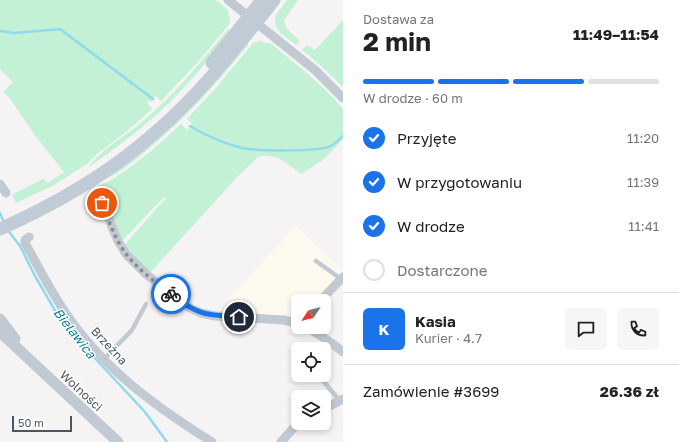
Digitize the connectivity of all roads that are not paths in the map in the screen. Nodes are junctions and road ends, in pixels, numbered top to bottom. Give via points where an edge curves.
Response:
1 (228, 0) edge
2 (262, 0) edge
3 (274, 0) edge
4 (252, 19) junction
5 (343, 98) edge
6 (0, 184) edge
7 (6, 193) dead end
8 (102, 203) dead end
9 (8, 219) edge
10 (0, 229) edge
11 (29, 237) dead end
12 (316, 261) dead end
13 (342, 278) edge
14 (327, 294) edge
15 (146, 304) dead end
16 (0, 319) edge
17 (291, 320) edge
18 (0, 332) edge
19 (318, 334) edge
20 (343, 352) edge
21 (28, 358) junction
22 (104, 359) junction
23 (325, 382) edge
24 (342, 400) edge
25 (331, 406) edge
26 (292, 430) edge
27 (198, 439) edge
28 (118, 442) edge
29 (212, 442) edge
30 (282, 442) edge

1 - 4 street
2 - 4 main road
3 - 4 main road
4 - 5 street via 322,76
4 - 9 main road via 191,99 141,145 73,192
6 - 7 street
8 - 17 street via 126,254 147,275 190,308 215,316
9 - 10 main road
11 - 22 street, Brzeżna via 25,243 52,293
12 - 13 lane
13 - 14 street
15 - 22 lane via 132,330
16 - 21 street, Wolności
18 - 21 street, Wolności
19 - 20 street
21 - 28 street, Wolności
22 - 27 street, Brzeżna via 143,395
23 - 24 lane
24 - 25 street
26 - 30 street
27 - 29 street, Brzeżna

